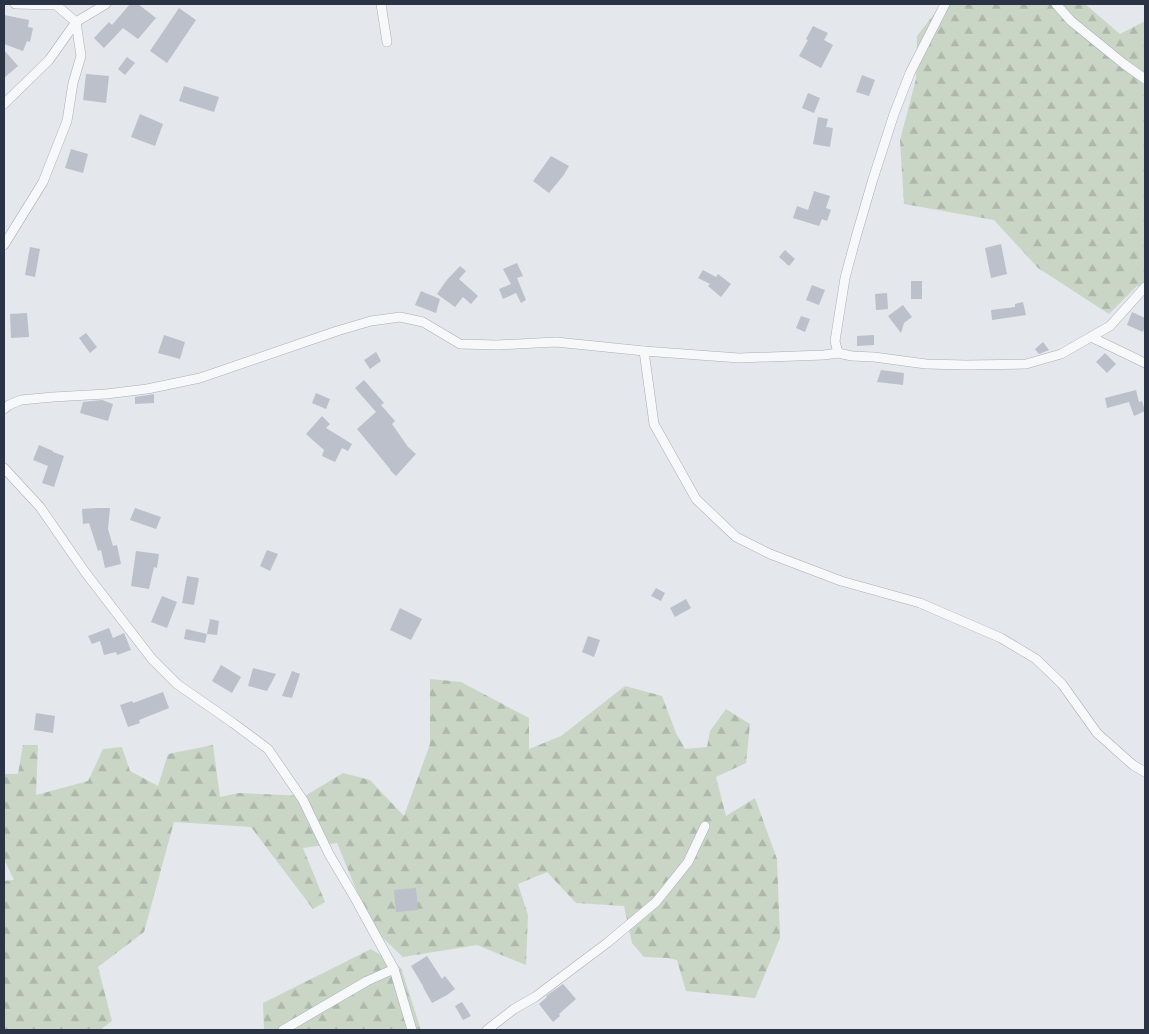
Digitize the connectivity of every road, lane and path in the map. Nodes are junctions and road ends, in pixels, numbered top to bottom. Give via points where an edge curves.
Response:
1 (15, 4) edge
2 (55, 4) edge
3 (106, 4) edge
4 (381, 4) edge
5 (945, 4) edge
6 (1056, 4) edge
7 (76, 22) junction
8 (387, 42) dead end
9 (1145, 79) edge
10 (4, 104) edge
11 (4, 245) edge
12 (1145, 287) edge
13 (1091, 337) junction
14 (644, 351) junction
15 (838, 353) junction
16 (1145, 363) edge
17 (4, 409) edge
18 (4, 468) edge
19 (1145, 772) edge
20 (705, 826) dead end
21 (394, 968) junction
22 (283, 1030) edge
23 (412, 1030) edge
24 (487, 1030) edge

1 - 2 street
2 - 7 street
3 - 7 street
4 - 8 street
5 - 15 street via 907,81 873,179 846,278 835,341
6 - 9 street via 1071,21
7 - 10 street via 49,60
7 - 11 street via 81,56 67,121 43,182
12 - 13 street via 1110,326
13 - 15 street via 1062,354 1026,364 926,364
13 - 16 street
14 - 15 street via 739,358
14 - 17 street via 556,342 460,344 423,322 400,317 337,331 200,378 147,389 21,400
14 - 19 street via 654,424 696,499 736,537 770,554 841,581 920,603 1001,638 1036,659 1062,684 1097,733
18 - 21 street via 40,506 85,572 152,659 177,684 268,750 303,800 329,854
20 - 24 street via 688,862 656,902 608,943
21 - 22 street
21 - 23 street

